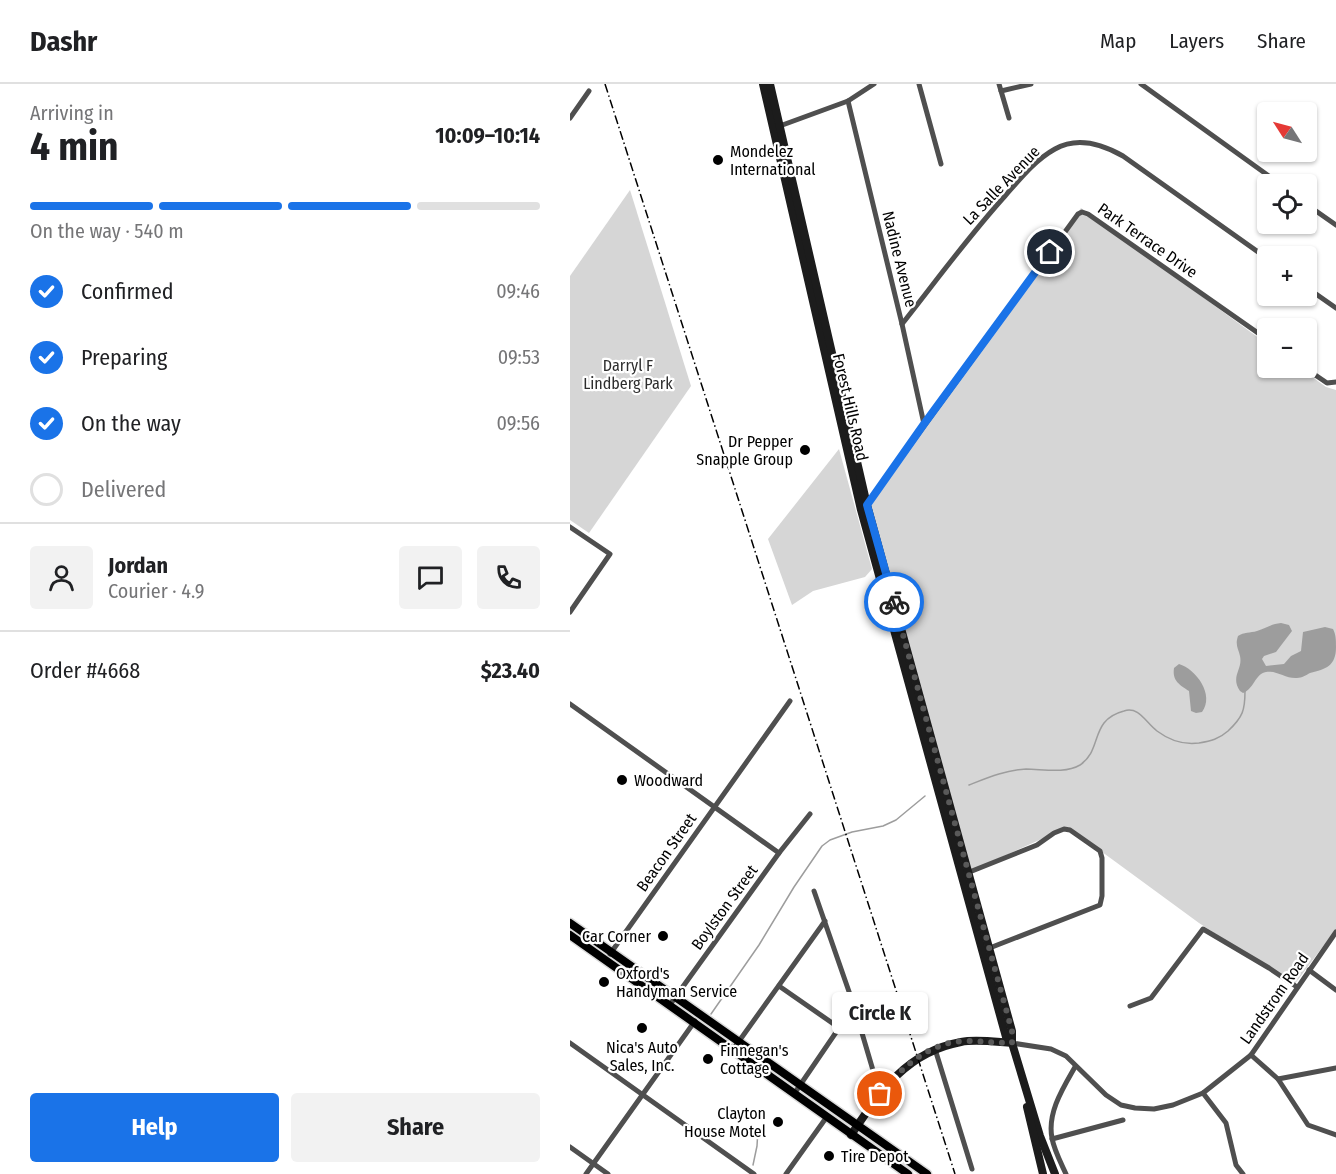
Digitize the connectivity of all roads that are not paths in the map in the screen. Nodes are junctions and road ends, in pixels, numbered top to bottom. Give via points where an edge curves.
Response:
1 (763, 84) edge
2 (770, 84) edge
3 (874, 84) edge
4 (920, 84) edge
5 (999, 84) edge
6 (1031, 84) edge
7 (1141, 84) edge
8 (589, 91) dead end
9 (1001, 91) junction
10 (848, 101) junction
11 (570, 118) edge
12 (1009, 118) dead end
13 (777, 127) junction
14 (941, 164) dead end
15 (1266, 174) edge
16 (1317, 212) edge
17 (1336, 225) edge
18 (1257, 251) edge
19 (1317, 295) edge
20 (1336, 308) edge
21 (902, 324) junction
22 (1257, 332) edge
23 (1317, 376) edge
24 (1336, 382) edge
25 (924, 424) junction
26 (864, 508) junction
27 (570, 527) edge
28 (570, 612) edge
29 (790, 701) dead end
30 (570, 704) edge
31 (715, 806) junction
32 (810, 814) dead end
33 (779, 853) junction
34 (965, 874) junction
35 (814, 891) dead end
36 (825, 921) junction
37 (571, 930) edge
38 (1336, 932) edge
39 (986, 950) junction
40 (611, 952) junction
41 (605, 960) junction
42 (1309, 970) junction
43 (779, 986) junction
44 (1297, 987) junction
45 (1336, 990) edge
46 (675, 997) junction
47 (669, 1006) junction
48 (854, 1006) junction
49 (1130, 1006) dead end
50 (700, 1014) junction
51 (693, 1023) junction
52 (838, 1027) junction
53 (738, 1042) junction
54 (570, 1043) edge
55 (1012, 1043) junction
56 (935, 1049) junction
57 (732, 1051) junction
58 (1251, 1055) junction
59 (1075, 1067) junction
60 (1336, 1068) edge
61 (1021, 1070) junction
62 (1278, 1078) junction
63 (796, 1089) junction
64 (1203, 1093) junction
65 (880, 1094) junction
66 (642, 1095) junction
67 (826, 1118) junction
68 (1123, 1120) dead end
69 (857, 1126) junction
70 (851, 1135) junction
71 (1336, 1135) edge
72 (1052, 1139) junction
73 (570, 1147) edge
74 (594, 1164) junction
75 (972, 1169) dead end
76 (586, 1174) edge
77 (608, 1174) edge
78 (754, 1174) edge
79 (786, 1174) edge
80 (908, 1174) edge
81 (927, 1174) edge
82 (1043, 1174) edge
83 (1055, 1174) edge
84 (1066, 1174) edge
85 (1243, 1174) edge

1 - 13 street, Forest Hills Road
2 - 13 street, Forest Hills Road
3 - 10 street
4 - 14 street
5 - 9 street
6 - 9 street
7 - 15 street
8 - 11 street
9 - 12 street
10 - 13 street
10 - 21 street, Nadine Avenue
13 - 26 street, Forest Hills Road
16 - 17 street
18 - 21 street, La Salle Avenue via 1115,151 1086,142 1070,144 1055,148 1021,178 978,226
19 - 20 street
21 - 25 street, Nadine Avenue
22 - 25 street, Park Terrace Drive via 1082,212
23 - 24 street via 1327,383
25 - 26 street, Park Terrace Drive
26 - 34 street, Forest Hills Road
27 - 28 street via 610,554
29 - 31 street, Beacon Street
30 - 31 street
31 - 33 street
31 - 40 street, Beacon Street
32 - 33 street, Boylston Street
33 - 46 street, Boylston Street
34 - 39 street, Forest Hills Road
34 - 39 street via 1037,845 1064,829 1095,847 1102,858 1100,905
35 - 36 street
36 - 43 street
36 - 48 street
37 - 40 main road
37 - 41 main road
38 - 42 street, Landstrom Road
39 - 55 street, Forest Hills Road via 1012,1031
40 - 41 street, Beacon Street
40 - 46 main road
41 - 47 main road
42 - 44 street, Landstrom Road
42 - 45 street
43 - 52 street
43 - 53 street
44 - 49 street via 1203,929 1151,998
44 - 58 street, Landstrom Road
46 - 47 street, Boylston Street
46 - 50 main road
47 - 51 main road
48 - 52 street
48 - 65 street
50 - 51 street
50 - 53 main road
51 - 57 main road
51 - 66 street
52 - 63 street
53 - 57 street
53 - 63 main road
54 - 66 street
55 - 56 street, Landstrom Road via 963,1041
55 - 59 street, Landstrom Road via 1051,1049 1066,1056
55 - 61 street, Forest Hills Road
56 - 65 street, Landstrom Road via 910,1062
56 - 75 street
57 - 63 main road
58 - 62 street
58 - 64 street, Landstrom Road
59 - 64 street, Landstrom Road via 1121,1105 1154,1109
59 - 72 street via 1050,1121
60 - 62 street
61 - 82 street, Forest Hills Road
61 - 83 street, Forest Hills Road
62 - 71 street via 1308,1125
63 - 67 main road
63 - 69 main road
64 - 85 street via 1226,1123 1236,1165
65 - 69 street, Landstrom Road
66 - 74 street
66 - 78 street
67 - 70 main road
67 - 79 street
68 - 72 street
69 - 70 street, Landstrom Road
69 - 81 main road
70 - 80 main road
72 - 84 street
73 - 74 street
74 - 76 street
74 - 77 street

